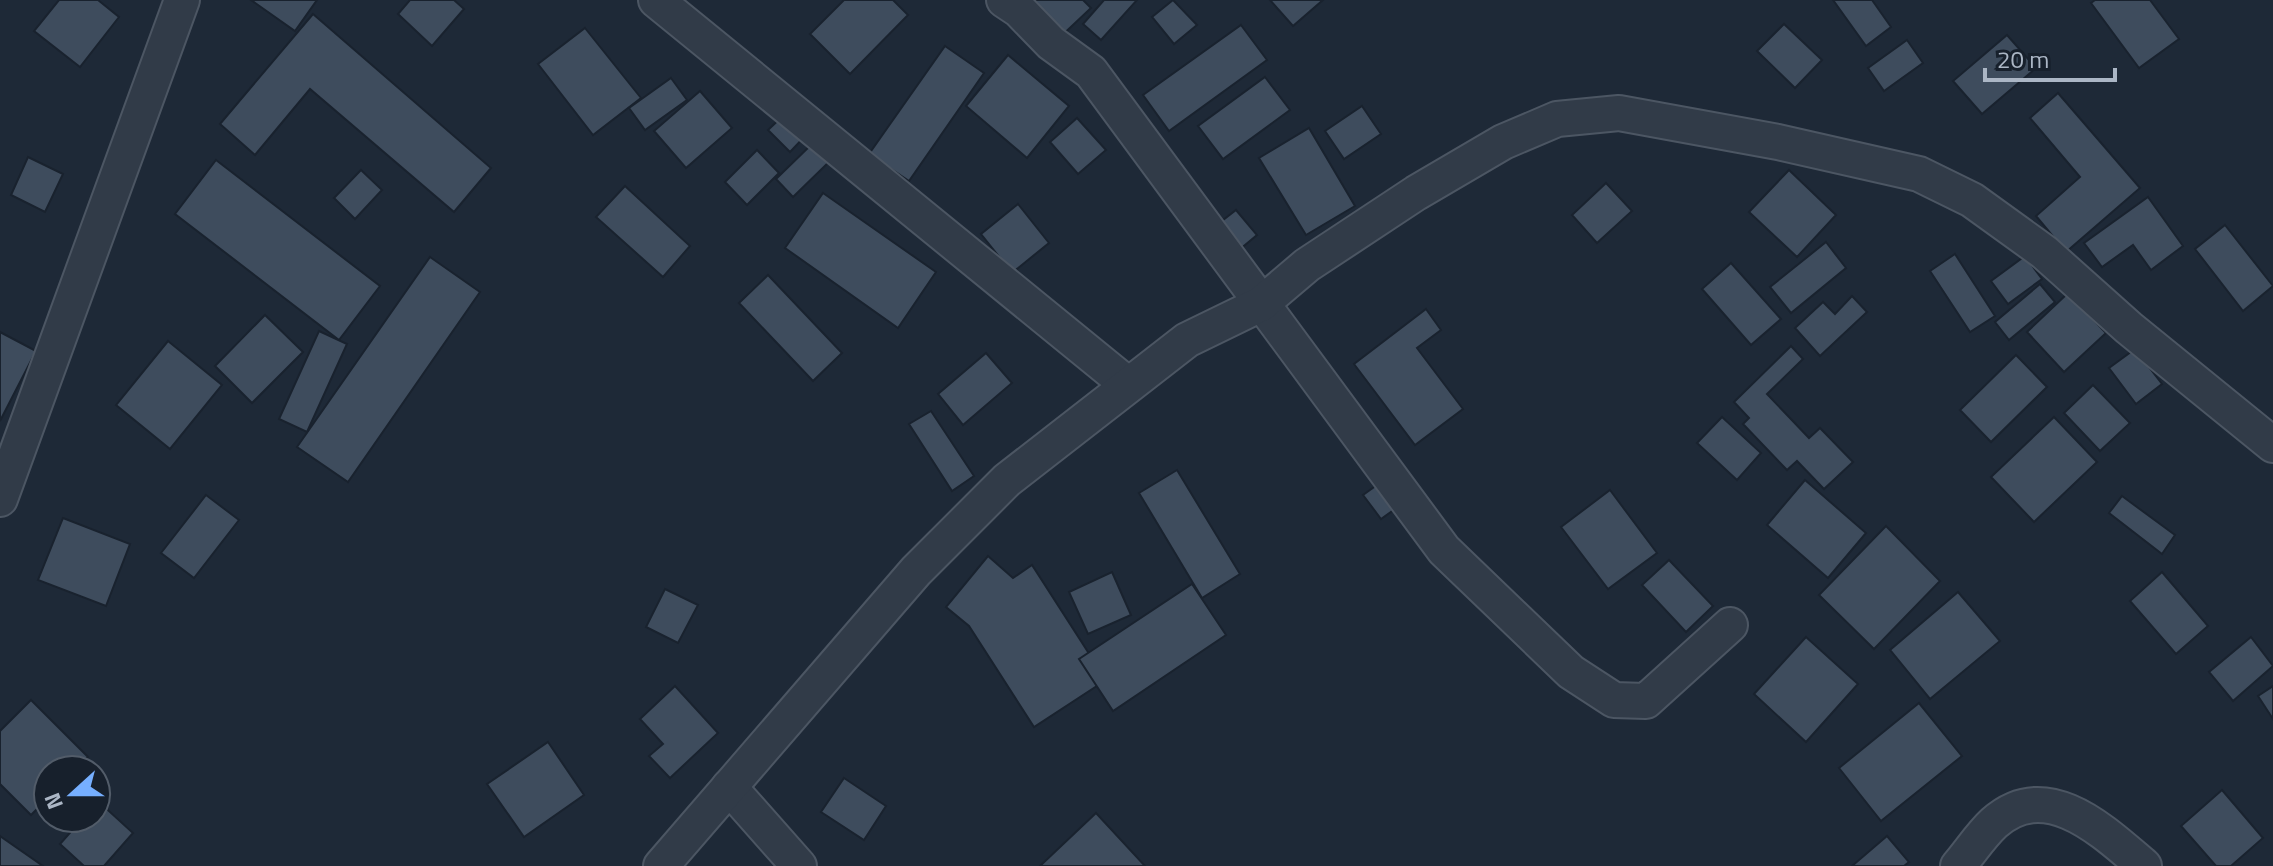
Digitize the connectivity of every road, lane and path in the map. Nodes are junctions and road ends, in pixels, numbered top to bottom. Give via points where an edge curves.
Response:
1 (182, 0) edge
2 (656, 0) edge
3 (1004, 0) edge
4 (1261, 304) junction
5 (1127, 384) junction
6 (2273, 445) edge
7 (0, 499) edge
8 (1730, 625) dead end
9 (729, 787) junction
10 (661, 866) edge
11 (799, 866) edge
12 (1958, 866) edge
13 (2144, 866) edge

1 - 7 street
2 - 5 street
3 - 4 street via 1091,72
4 - 5 street via 1187,340
4 - 6 street via 1307,265 1503,142 1557,119 1619,113 1919,174 1972,200 2044,252
4 - 8 street via 1444,550 1571,672 1614,700 1646,701
5 - 9 street via 1007,480 926,561
9 - 10 street
9 - 11 street
12 - 13 street via 1995,822 2034,807 2090,819

